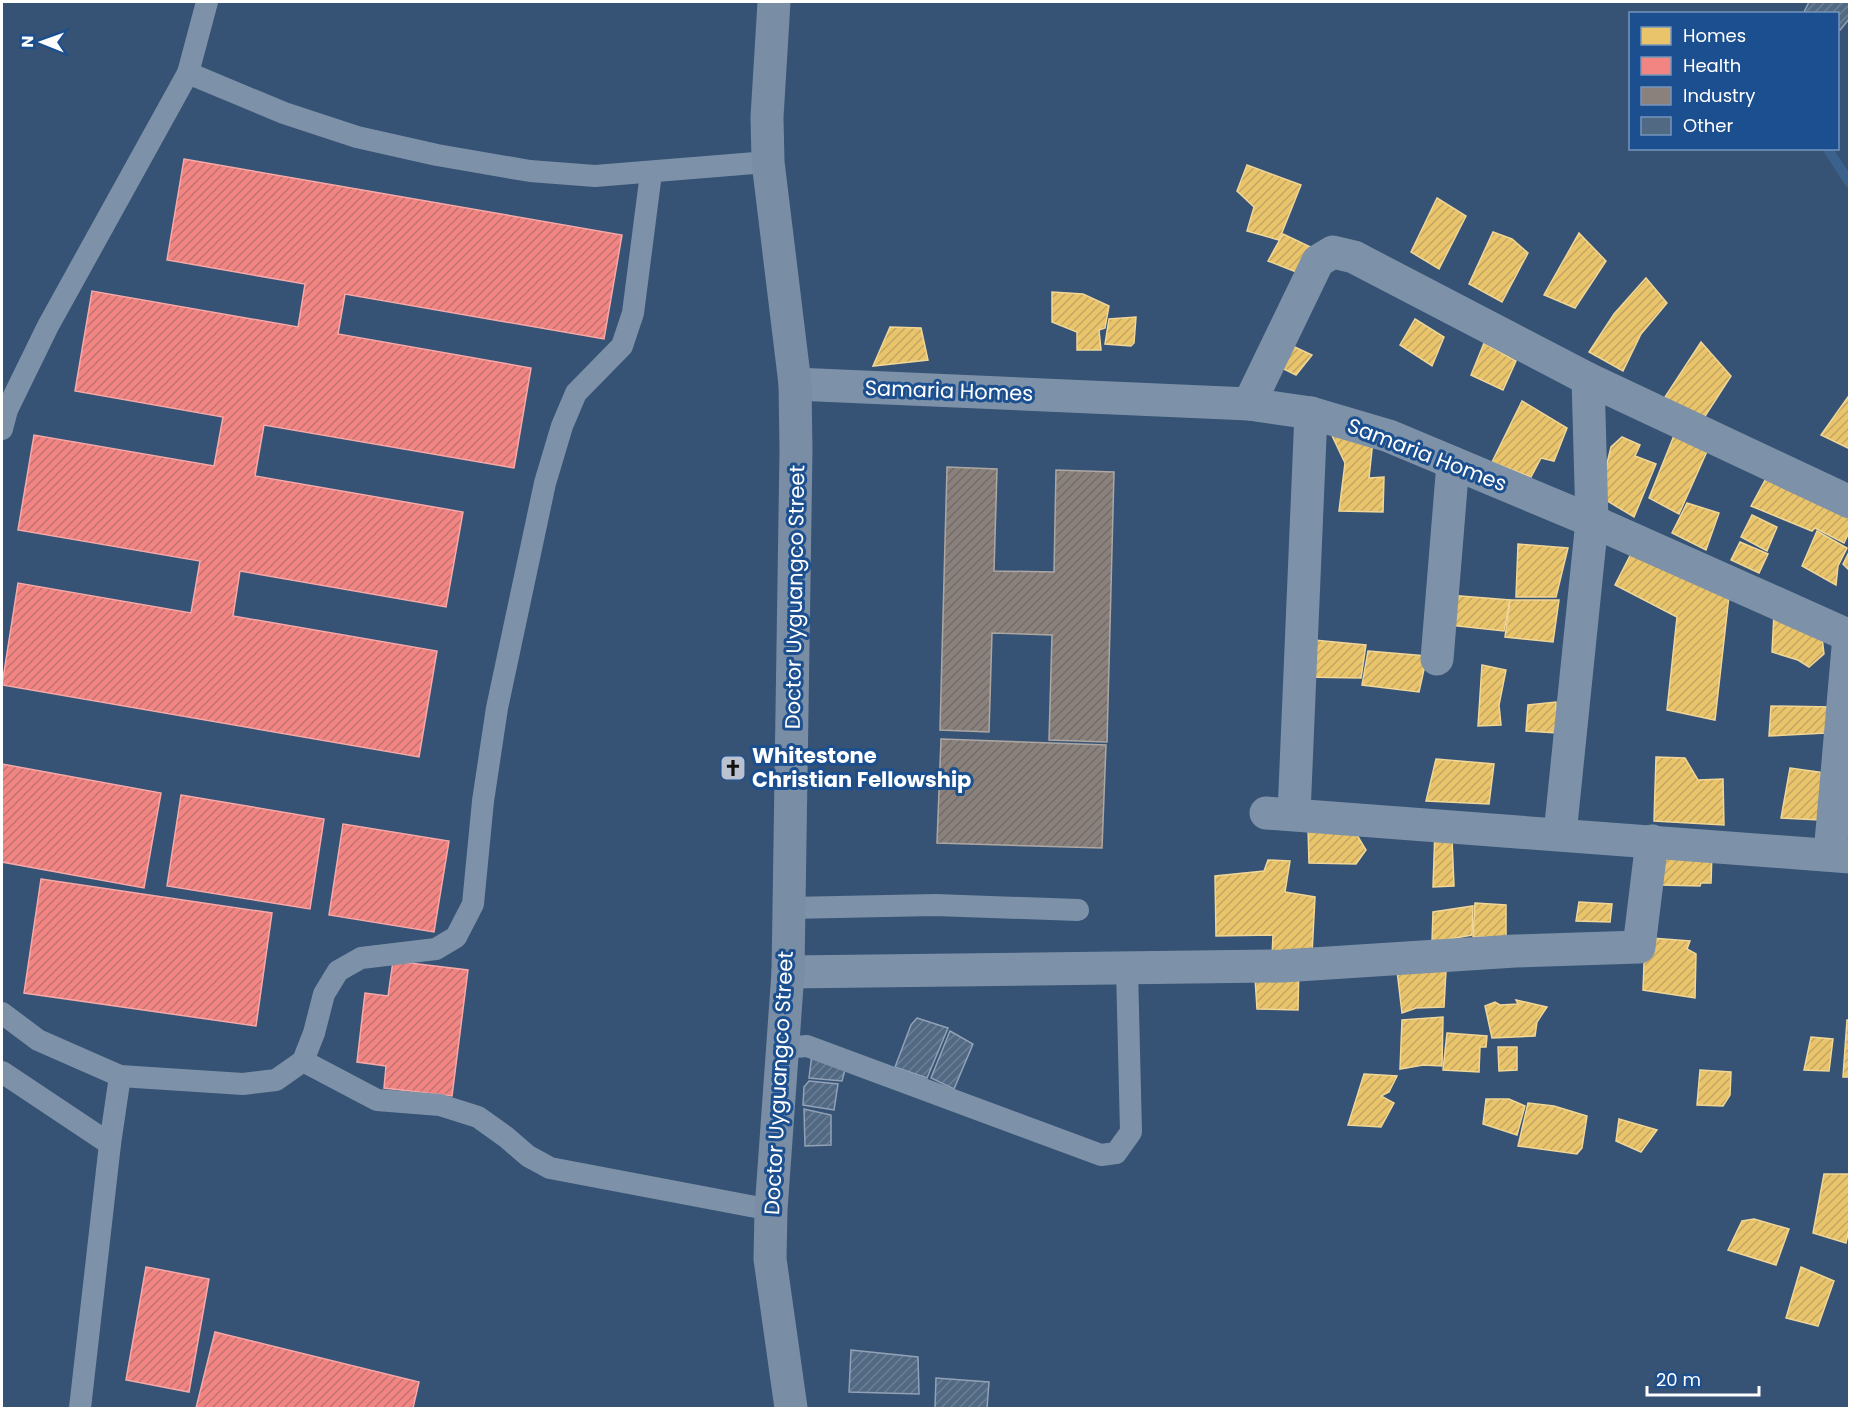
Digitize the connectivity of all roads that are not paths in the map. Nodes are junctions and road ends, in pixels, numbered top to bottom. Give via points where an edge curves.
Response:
1 (207, 2) edge
2 (774, 2) edge
3 (188, 73) junction
4 (768, 162) junction
5 (651, 173) junction
6 (1588, 379) junction
7 (795, 384) junction
8 (1249, 404) junction
9 (1311, 412) junction
10 (2, 429) edge
11 (1453, 463) junction
12 (1850, 502) edge
13 (1592, 521) junction
14 (1849, 636) edge
15 (1437, 659) dead end
16 (1560, 834) junction
17 (1652, 841) junction
18 (1840, 856) edge
19 (789, 908) junction
20 (1078, 910) dead end
21 (1127, 969) junction
22 (788, 972) junction
23 (2, 1013) edge
24 (782, 1048) junction
25 (303, 1061) junction
26 (2, 1072) edge
27 (120, 1076) junction
28 (110, 1144) junction
29 (771, 1210) junction
30 (80, 1408) edge
31 (791, 1408) edge

1 - 3 lane
2 - 4 main road, Doctor Uyguangco Street
3 - 5 lane via 284,113 357,137 436,156 530,171 595,176
3 - 10 lane via 48,326 7,410
4 - 5 lane
4 - 7 main road, Doctor Uyguangco Street
5 - 25 lane via 633,313 622,346 576,393 544,483 497,708 472,904 456,937 436,949 361,958 338,970 324,994
6 - 8 street via 1354,257 1333,252 1318,261
6 - 12 street
6 - 13 street
7 - 8 street, Samaria Homes
7 - 19 main road, Doctor Uyguangco Street
8 - 9 street, Samaria Homes
9 - 11 street, Samaria Homes via 1389,436
9 - 16 street via 1280,813
11 - 13 street, Samaria Homes
11 - 15 street
13 - 14 street, Samaria Homes
13 - 16 street
14 - 18 street
16 - 17 street
17 - 18 street
17 - 21 street via 1639,947 1282,966
19 - 20 lane via 935,905
19 - 22 main road, Doctor Uyguangco Street
21 - 22 street
21 - 24 lane via 1131,1132 1116,1153 1101,1155 807,1046
22 - 24 main road, Doctor Uyguangco Street
23 - 27 lane via 38,1040
24 - 29 main road, Doctor Uyguangco Street
25 - 27 lane via 276,1080 243,1084
25 - 29 lane via 377,1100 441,1105 478,1118 550,1168
26 - 28 lane
27 - 28 lane
28 - 30 lane
29 - 31 main road, Doctor Uyguangco Street via 771,1270

